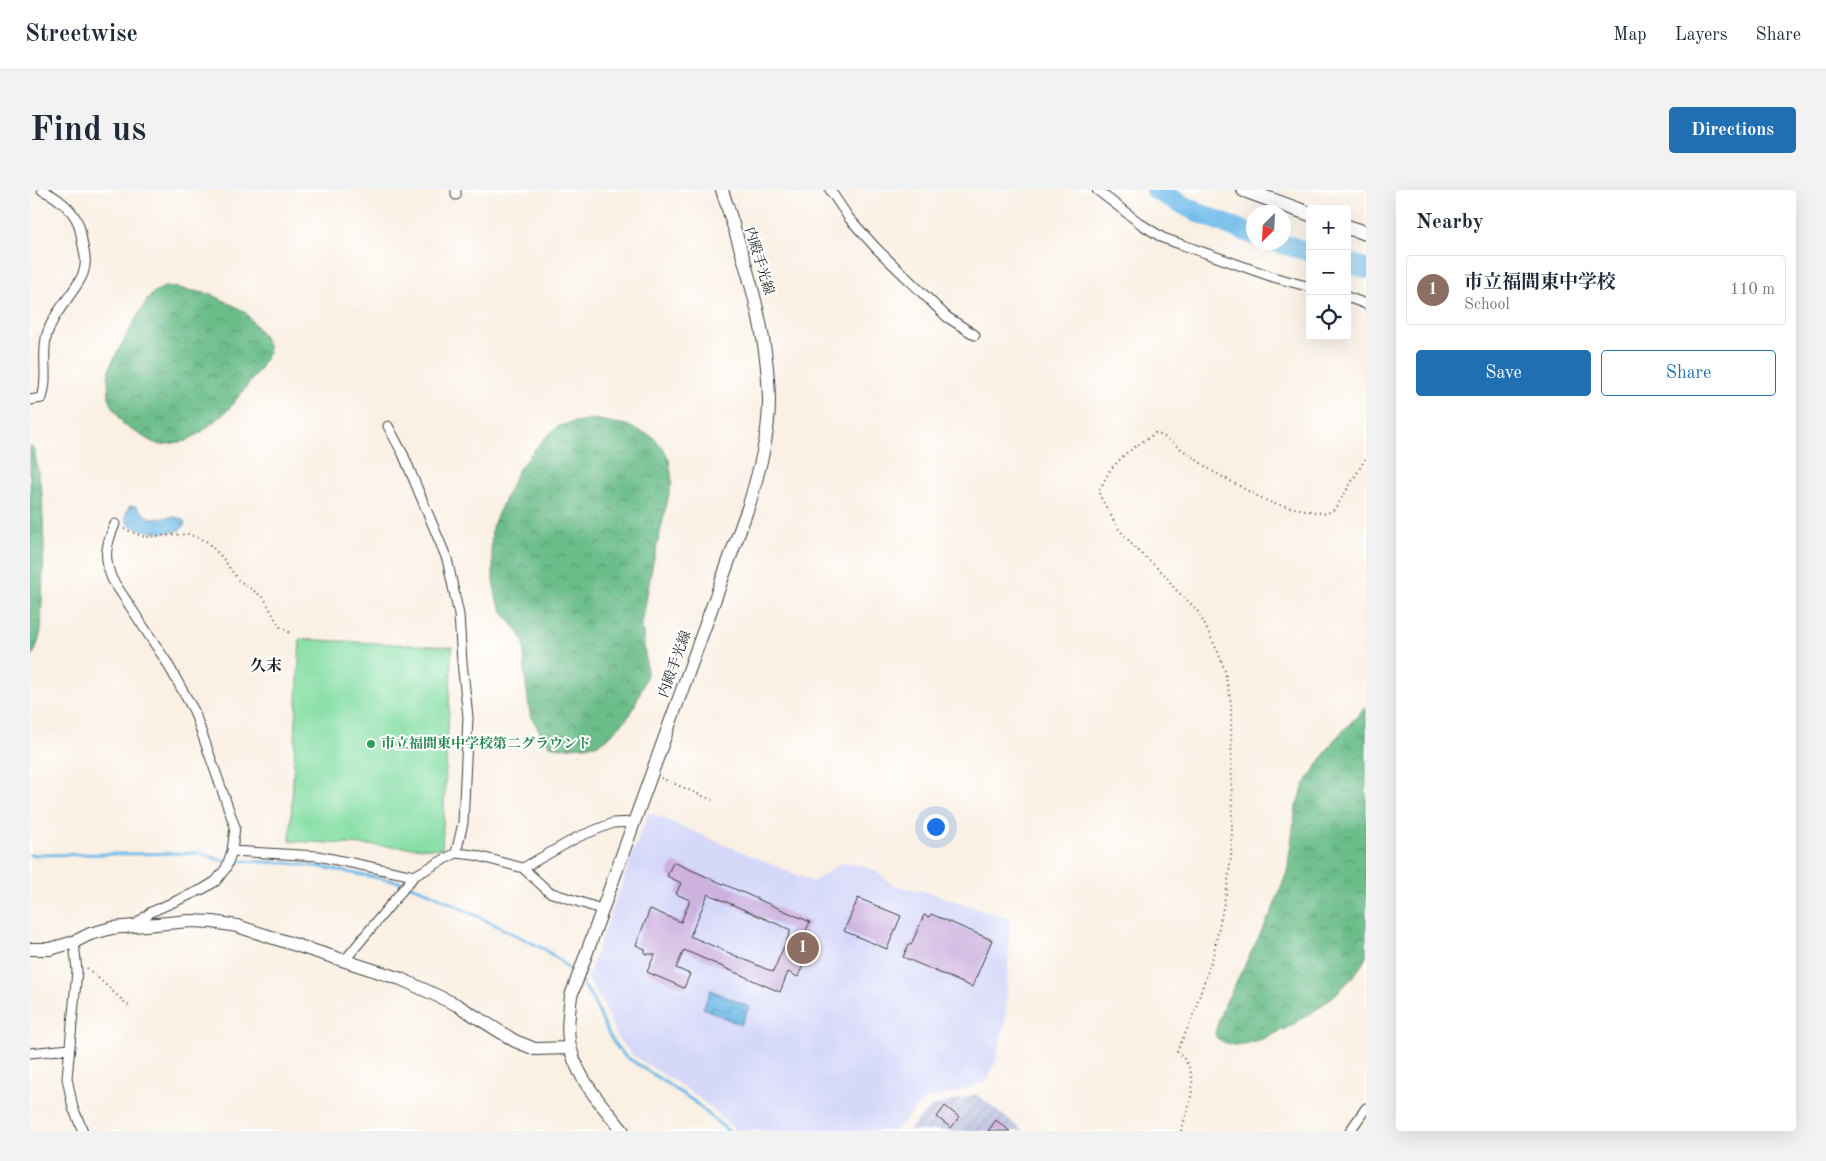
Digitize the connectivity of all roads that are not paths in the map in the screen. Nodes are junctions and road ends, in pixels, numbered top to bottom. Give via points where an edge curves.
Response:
1 (42, 190) edge
2 (830, 190) edge
3 (1097, 190) edge
4 (1244, 190) edge
5 (725, 191) edge
6 (1306, 213) edge
7 (1351, 228) edge
8 (1366, 233) edge
9 (1306, 286) edge
10 (1351, 299) edge
11 (1366, 304) edge
12 (975, 334) dead end
13 (30, 400) edge
14 (388, 426) dead end
15 (115, 524) road end
16 (634, 822) junction
17 (232, 851) junction
18 (456, 852) junction
19 (523, 868) junction
20 (414, 876) junction
21 (604, 910) junction
22 (134, 925) junction
23 (74, 942) junction
24 (30, 949) edge
25 (345, 960) junction
26 (570, 1048) junction
27 (69, 1049) junction
28 (30, 1053) edge
29 (1366, 1108) edge
30 (83, 1131) edge
31 (623, 1131) edge
32 (1350, 1131) edge

1 - 13 street via 68,208 78,222 86,266 47,334 46,387 42,398
2 - 12 street via 849,218 876,248 947,317
3 - 9 street via 1140,224 1164,238
4 - 6 main road
5 - 16 main road, 内殿手光線 via 762,326 769,401 767,425 749,505
7 - 8 main road
10 - 11 street
14 - 18 street via 447,559 459,615 468,717 463,823
15 - 17 street via 105,556 107,568 194,711 235,827
16 - 19 street via 613,822 578,837
16 - 21 main road, 内殿手光線
17 - 20 street via 318,856
17 - 22 street via 226,868 216,881 151,912
18 - 19 street
18 - 20 street
19 - 21 street via 549,892
20 - 25 street
21 - 26 main road, 内殿手光線 via 571,996
22 - 23 main road via 90,934
22 - 25 main road via 213,922 237,926
23 - 24 main road via 50,949
23 - 27 street via 78,971
25 - 26 main road via 431,992 515,1041 535,1049
26 - 31 main road, 内殿手光線 via 586,1083
27 - 28 street
27 - 30 street via 67,1078 73,1108
29 - 32 street

